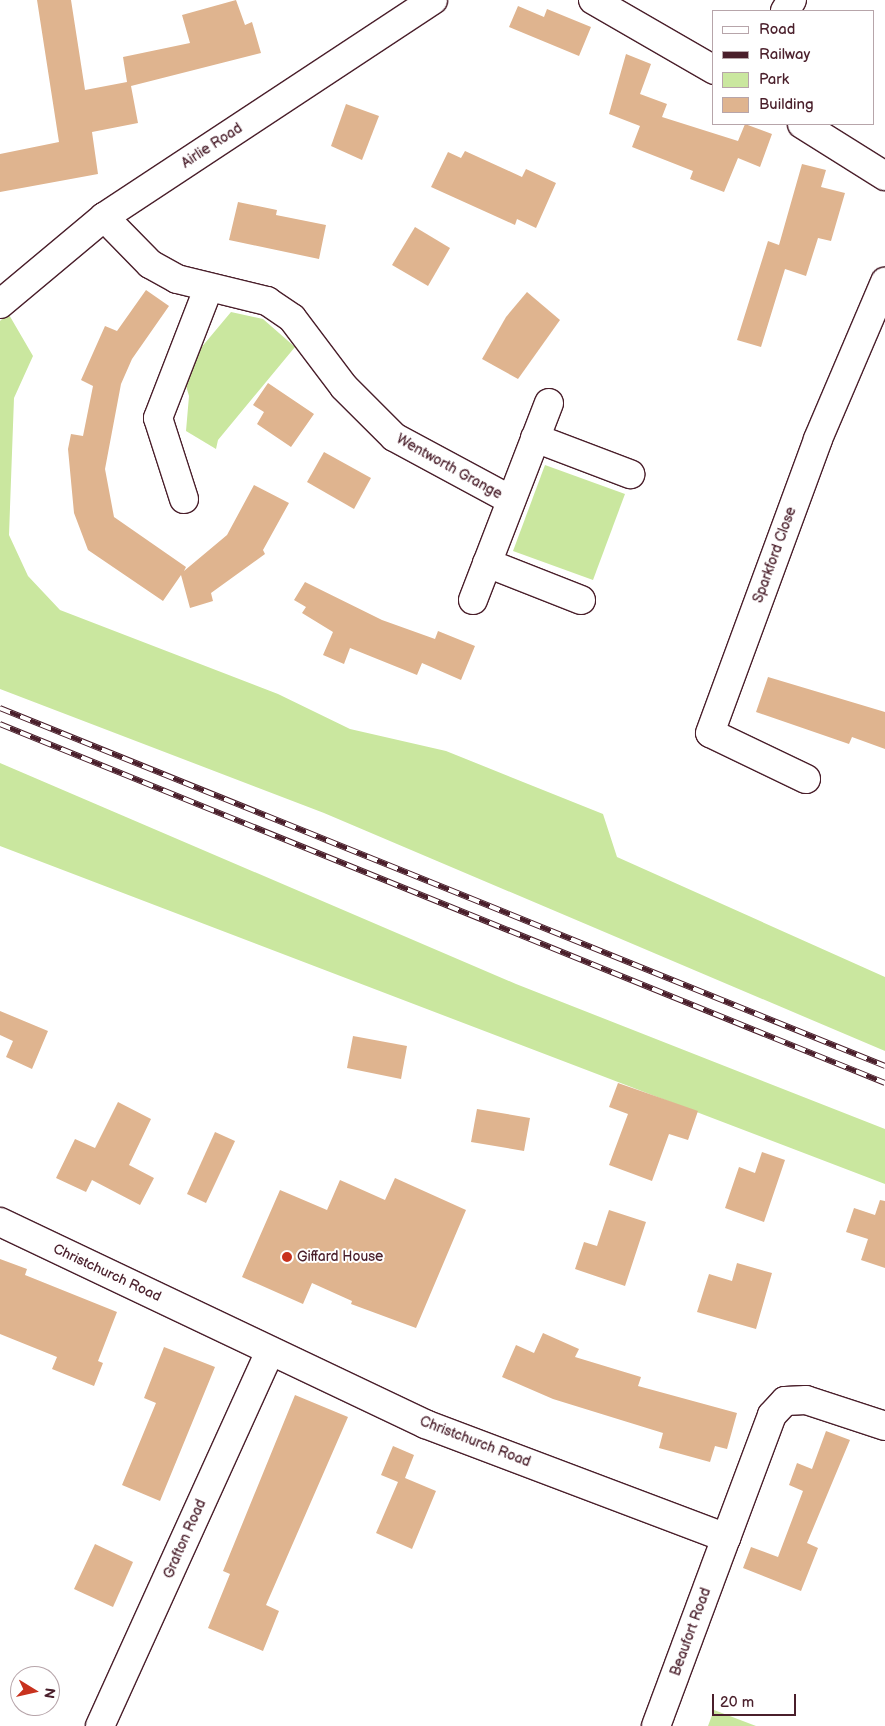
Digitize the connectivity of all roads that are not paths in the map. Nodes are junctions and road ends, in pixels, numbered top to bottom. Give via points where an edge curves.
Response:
1 (433, 0) edge
2 (592, 0) edge
3 (712, 69) edge
4 (804, 125) edge
5 (885, 176) edge
6 (104, 217) junction
7 (885, 282) edge
8 (208, 289) junction
9 (0, 304) edge
10 (549, 403) dead end
11 (535, 438) junction
12 (630, 474) dead end
13 (184, 499) dead end
14 (511, 500) junction
15 (487, 563) junction
16 (473, 600) dead end
17 (581, 600) dead end
18 (806, 779) dead end
19 (0, 1222) edge
20 (270, 1352) junction
21 (885, 1426) edge
22 (726, 1538) junction
23 (100, 1726) edge
24 (656, 1726) edge

1 - 6 street, Airlie Road
2 - 3 street
4 - 5 street
6 - 8 street, Wentworth Grange via 150,264 177,279
6 - 9 street, Airlie Road
7 - 18 street, Sparkford Close via 818,439 710,733
8 - 13 street via 158,418
8 - 14 street, Wentworth Grange via 267,301 292,318 344,387 394,438
10 - 11 street, Wentworth Grange
11 - 12 street
11 - 14 street, Wentworth Grange
14 - 15 street, Wentworth Grange
15 - 16 street, Wentworth Grange
15 - 17 street
19 - 20 street, Christchurch Road
20 - 22 street, Christchurch Road via 425,1424
20 - 23 street, Grafton Road
21 - 22 street via 806,1400 785,1401 772,1415
22 - 24 street, Beaufort Road

